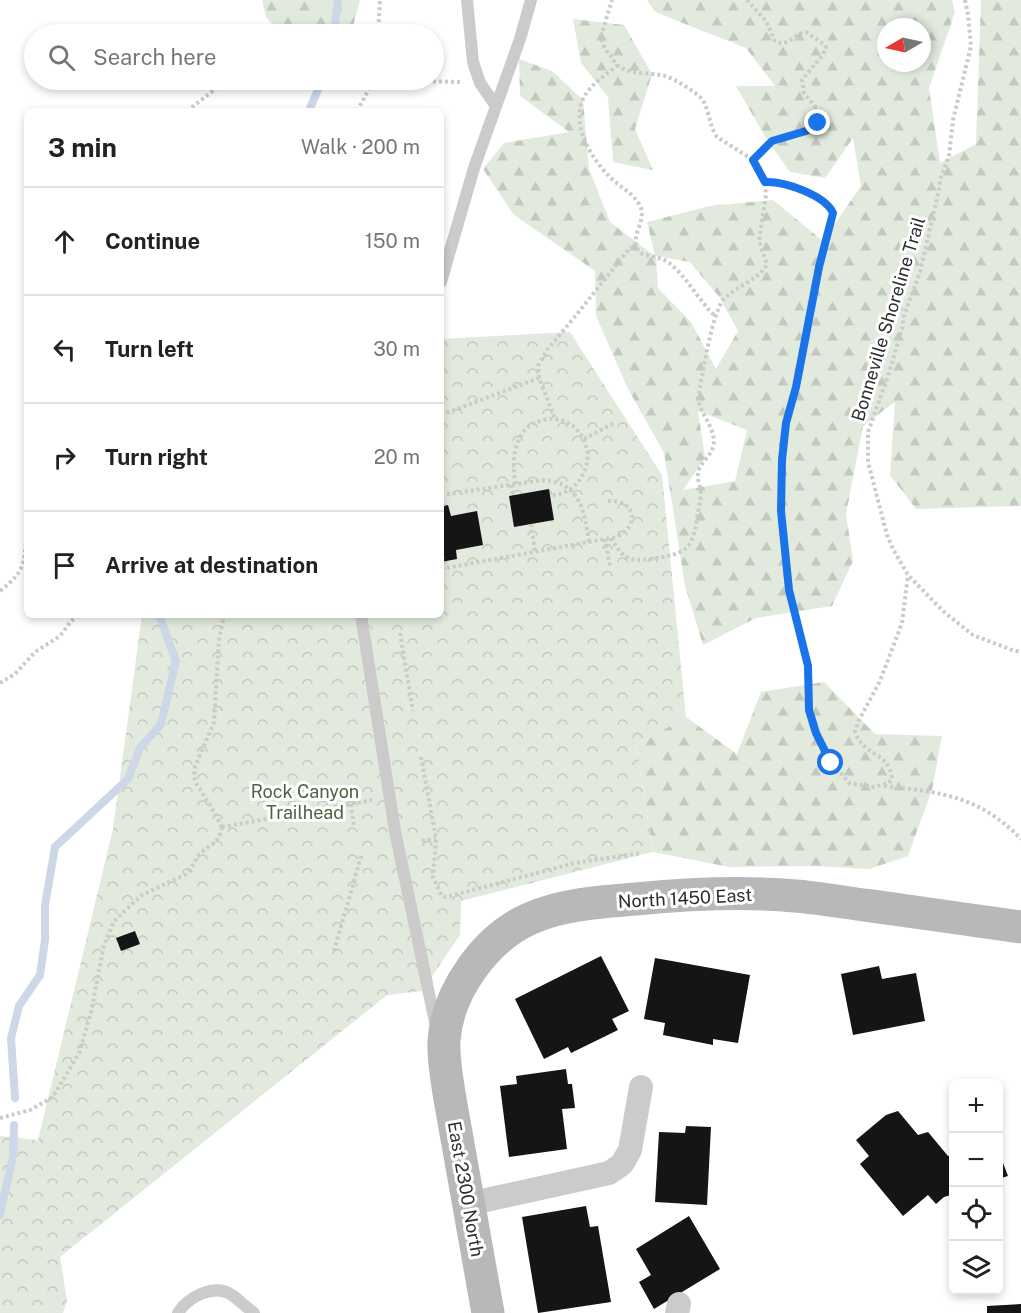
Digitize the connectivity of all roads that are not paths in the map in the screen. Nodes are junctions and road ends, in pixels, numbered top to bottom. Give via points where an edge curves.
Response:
1 (467, 0) edge
2 (531, 0) edge
3 (496, 106) junction
4 (444, 272) edge
5 (361, 618) edge
6 (1021, 927) edge
7 (445, 1066) junction
8 (641, 1087) dead end
9 (468, 1204) junction
10 (178, 1313) edge
11 (254, 1313) edge
12 (488, 1313) edge

1 - 3 lane via 473,62 480,82
2 - 3 lane
3 - 4 lane
5 - 7 lane via 395,831
6 - 7 street, North 1450 East via 748,893 598,902 563,908 514,927 479,959 451,1009 444,1040
7 - 9 street, East 2300 North
8 - 9 street via 630,1150 622,1164 609,1173
9 - 12 street, East 2300 North
10 - 11 lane via 196,1296 222,1290

